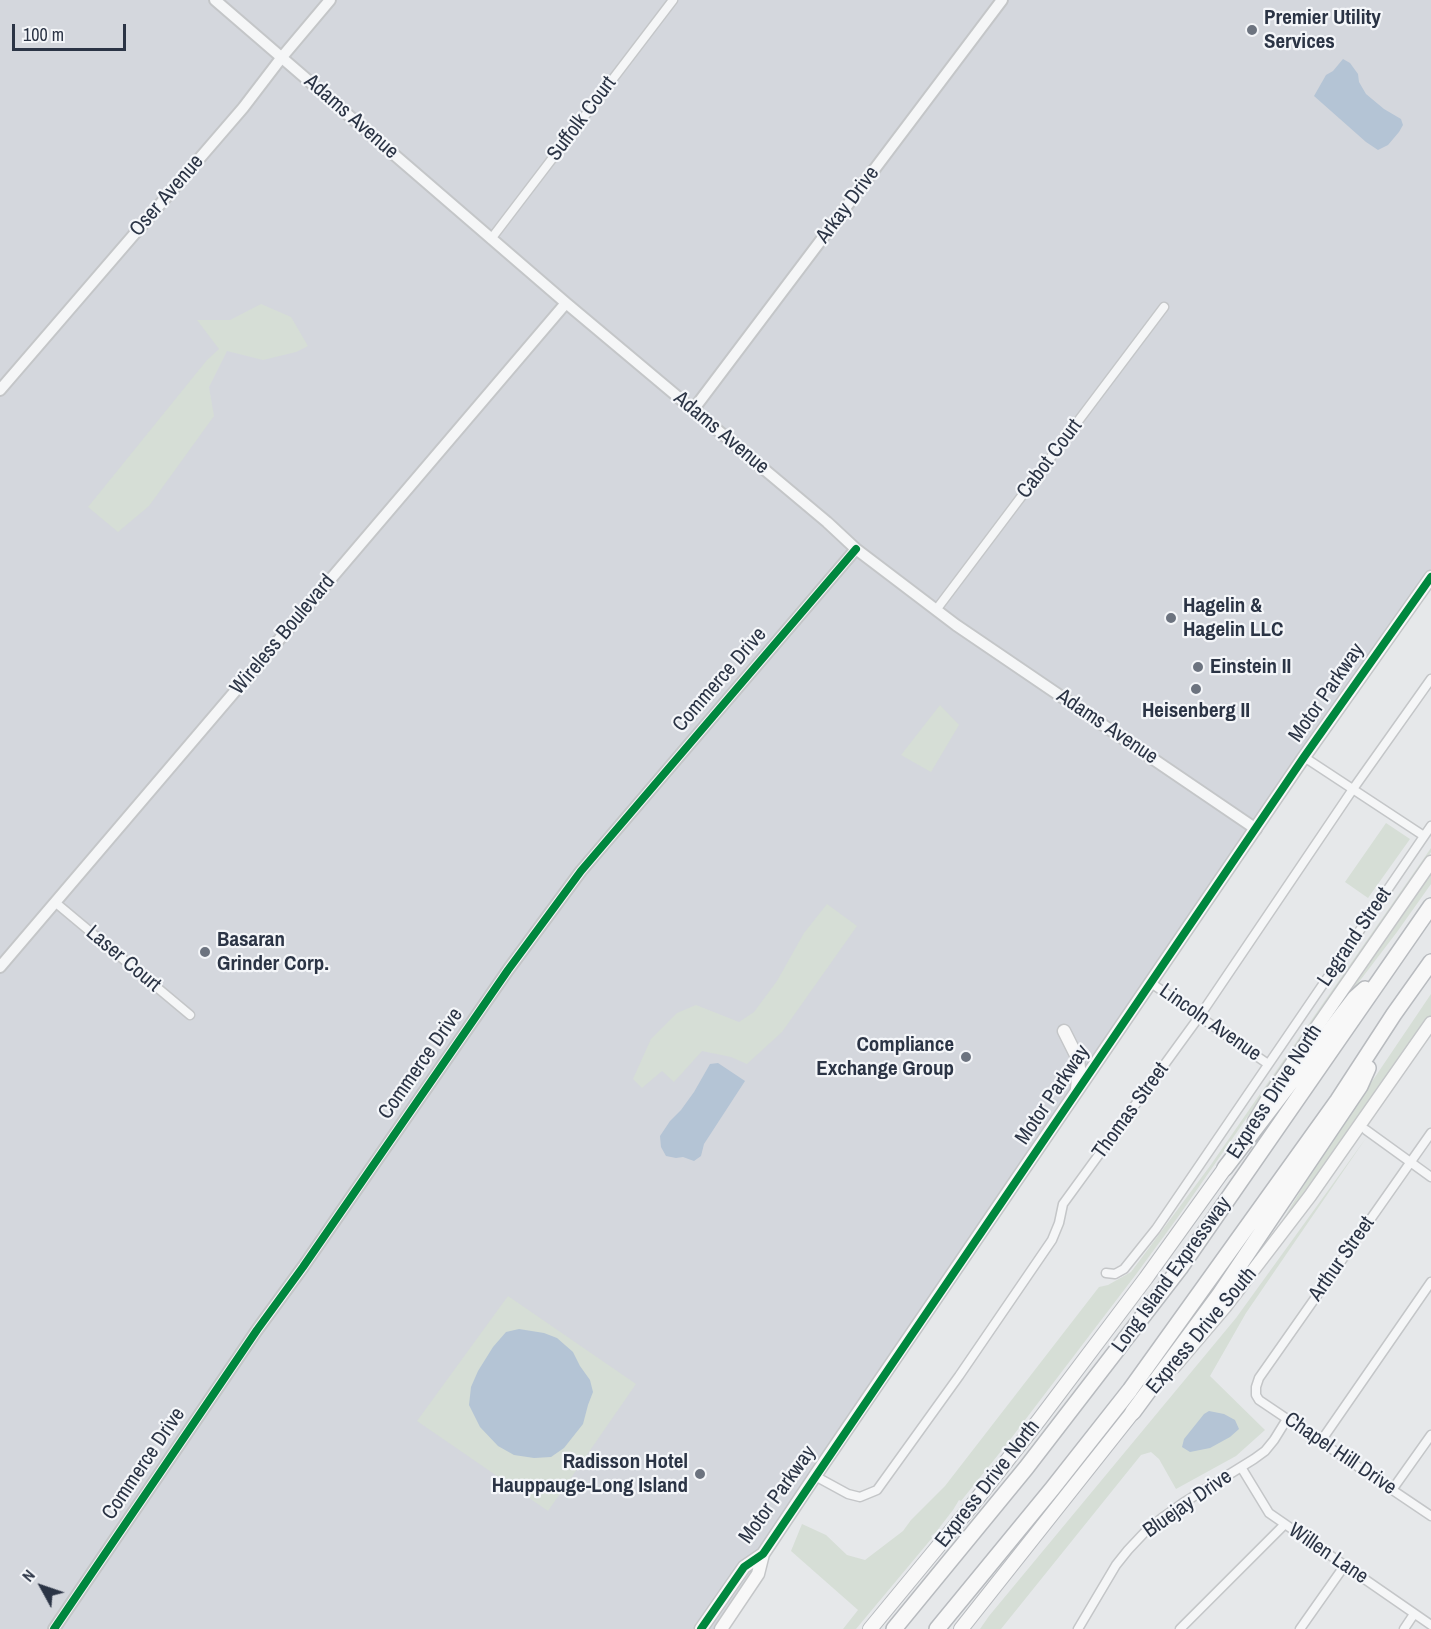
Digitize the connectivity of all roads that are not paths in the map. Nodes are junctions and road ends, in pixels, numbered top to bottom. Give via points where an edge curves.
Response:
1 (215, 0) edge
2 (330, 0) edge
3 (673, 0) edge
4 (1002, 0) edge
5 (282, 57) junction
6 (491, 239) junction
7 (566, 303) junction
8 (1164, 307) dead end
9 (0, 390) edge
10 (693, 410) junction
11 (856, 549) junction
12 (1431, 577) edge
13 (936, 610) junction
14 (1431, 678) edge
15 (1304, 757) junction
16 (1353, 789) junction
17 (1431, 826) edge
18 (1256, 829) junction
19 (1424, 836) junction
20 (1431, 862) edge
21 (56, 903) junction
22 (1431, 906) edge
23 (1431, 962) edge
24 (0, 967) edge
25 (1385, 972) junction
26 (1151, 983) junction
27 (1395, 1014) junction
28 (190, 1015) dead end
29 (1199, 1017) junction
30 (1431, 1023) edge
31 (1064, 1031) dead end
32 (1268, 1064) junction
33 (1076, 1093) junction
34 (1366, 1130) dead end
35 (1431, 1132) edge
36 (1410, 1162) junction
37 (1225, 1168) junction
38 (1431, 1177) edge
39 (1106, 1273) dead end
40 (1431, 1282) edge
41 (1256, 1387) joint
42 (1133, 1412) junction
43 (1287, 1419) junction
44 (1431, 1435) edge
45 (1321, 1441) junction
46 (1241, 1467) junction
47 (815, 1476) junction
48 (1392, 1490) junction
49 (1431, 1516) edge
50 (1284, 1525) junction
51 (763, 1554) junction
52 (1345, 1565) junction
53 (988, 1596) junction
54 (1414, 1614) junction
55 (1431, 1625) edge
56 (54, 1629) edge
57 (701, 1629) edge
58 (721, 1629) edge
59 (870, 1629) edge
60 (894, 1629) edge
61 (937, 1629) edge
62 (962, 1629) edge
63 (967, 1629) edge
64 (1078, 1629) edge
65 (1180, 1629) edge
66 (1300, 1629) edge
67 (1404, 1629) edge

1 - 5 street, Adams Avenue
2 - 5 street, Oser Avenue
3 - 6 street, Suffolk Court
4 - 10 street, Arkay Drive
5 - 6 street, Adams Avenue
5 - 9 street, Oser Avenue via 238,114
6 - 7 street, Adams Avenue
7 - 10 street, Adams Avenue
7 - 21 street, Wireless Boulevard
8 - 13 street, Cabot Court
10 - 11 street, Adams Avenue
11 - 13 street, Adams Avenue
11 - 56 street, Commerce Drive via 581,871 257,1330
12 - 15 main road, Motor Parkway
13 - 18 street, Adams Avenue
14 - 16 street, Thomas Street
15 - 16 street
15 - 18 main road, Motor Parkway
16 - 19 street
16 - 29 street, Thomas Street
17 - 19 street, Legrand Street
18 - 26 main road, Motor Parkway
19 - 32 street, Legrand Street
20 - 37 main road, Express Drive North via 1269,1095
21 - 24 street, Wireless Boulevard
21 - 28 street, Laser Court
22 - 25 highway, Long Island Expressway
23 - 27 highway, Long Island Expressway
25 - 37 highway via 1355,998
25 - 60 highway, Long Island Expressway via 1180,1268 1026,1468
26 - 29 street, Lincoln Avenue
26 - 33 main road, Motor Parkway
27 - 42 highway via 1360,1086 1220,1294
27 - 61 highway, Long Island Expressway via 1130,1390
29 - 32 street, Lincoln Avenue
29 - 47 street, Thomas Street via 1064,1204 1052,1240 878,1490 860,1497
30 - 42 main road, Express Drive South via 1326,1174 1242,1285
31 - 33 main road via 1078,1059
32 - 39 street, Legrand Street via 1156,1229 1124,1269
33 - 47 main road, Motor Parkway
34 - 36 street
35 - 36 street, Arthur Street
36 - 38 street
36 - 41 street, Arthur Street
37 - 59 highway, Express Drive North via 1039,1420
40 - 45 street
41 - 43 street, Chapel Hill Drive via 1259,1400
42 - 53 highway, Express Drive South
43 - 45 street, Chapel Hill Drive
43 - 46 street, Bluejay Drive via 1265,1451
44 - 48 street
45 - 48 street, Chapel Hill Drive
46 - 50 street, Willen Lane via 1269,1513
46 - 64 street, Bluejay Drive via 1144,1533 1116,1565
47 - 51 main road, Motor Parkway
48 - 49 street, Chapel Hill Drive
50 - 52 street, Willen Lane
50 - 65 street
51 - 57 main road, Motor Parkway via 744,1567
51 - 58 main road, Motor Parkway via 758,1574
52 - 54 street, Willen Lane
52 - 66 street
53 - 62 highway, Express Drive South
53 - 63 highway
54 - 55 street, Willen Lane
54 - 67 street

